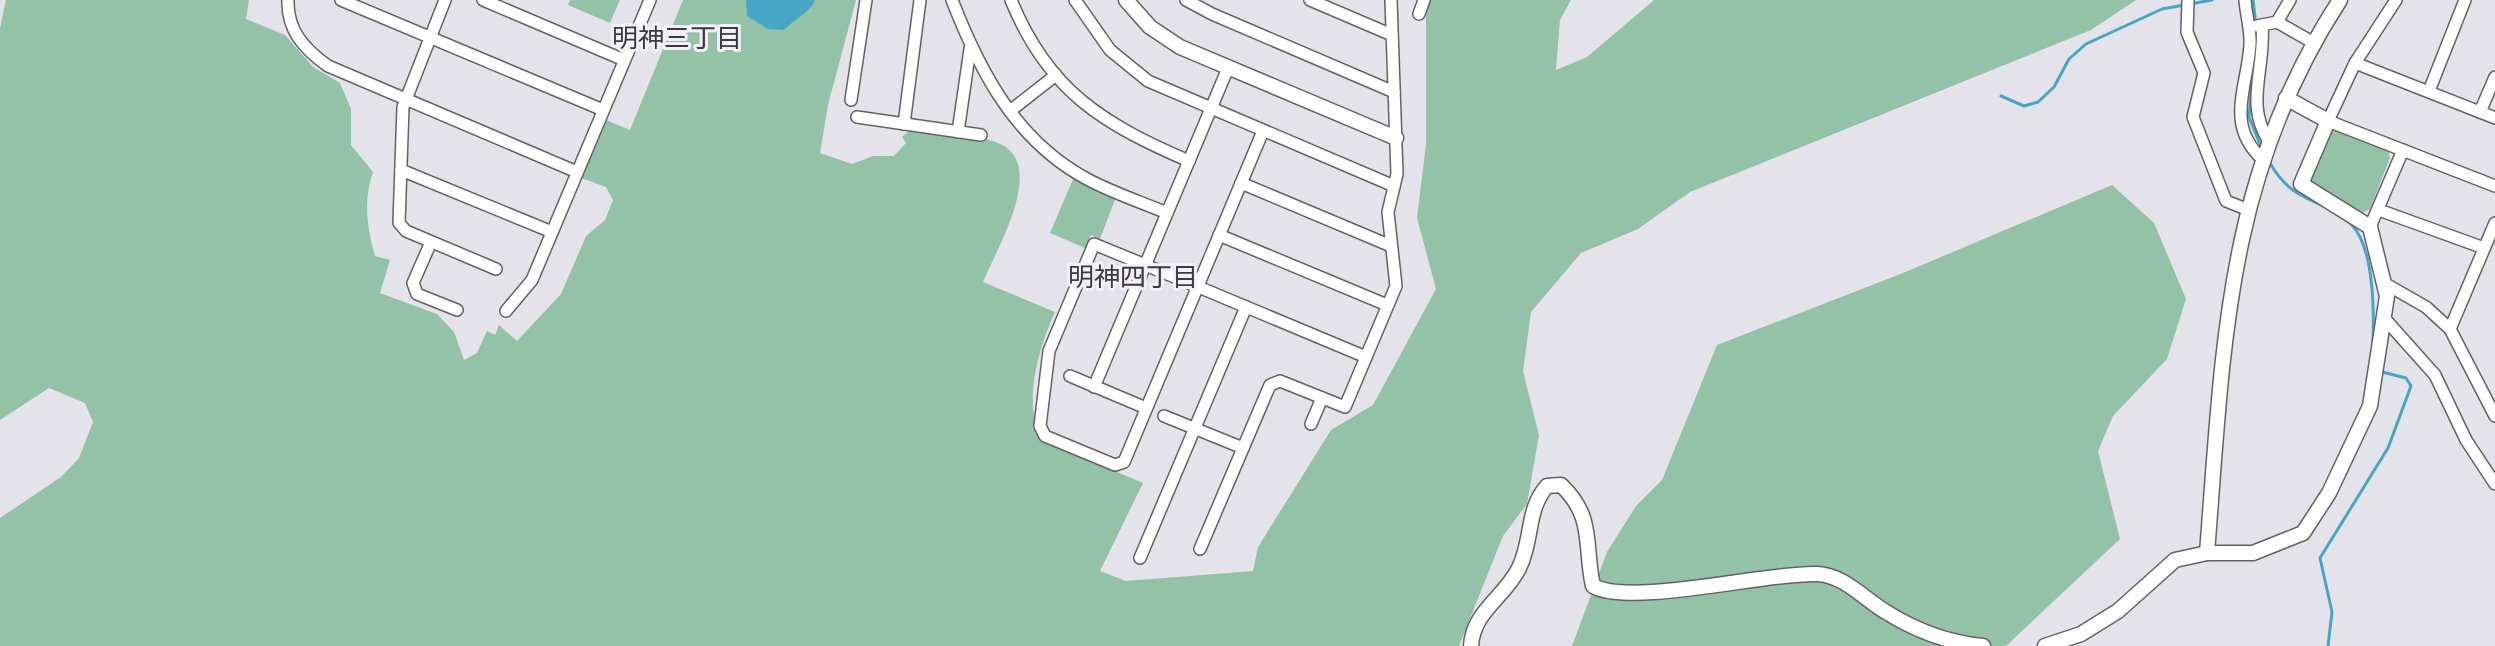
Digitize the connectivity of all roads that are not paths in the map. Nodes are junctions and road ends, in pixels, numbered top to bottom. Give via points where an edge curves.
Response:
1 (288, 0) edge
2 (341, 0) edge
3 (445, 0) edge
4 (483, 0) edge
5 (650, 0) edge
6 (866, 0) edge
7 (920, 0) edge
8 (952, 0) edge
9 (1011, 0) edge
10 (1075, 0) edge
11 (1126, 0) edge
12 (1186, 0) edge
13 (1310, 0) edge
14 (1391, 0) edge
15 (1424, 0) edge
16 (2245, 0) edge
17 (2290, 0) edge
18 (2340, 0) edge
19 (2396, 0) edge
20 (2465, 0) edge
21 (2187, 4) edge
22 (1419, 14) dead end
23 (2277, 22) junction
24 (2262, 25) junction
25 (2247, 26) junction
26 (1392, 35) junction
27 (429, 37) junction
28 (2314, 43) junction
29 (970, 47) junction
30 (624, 60) junction
31 (2355, 63) junction
32 (1228, 68) junction
33 (1056, 75) junction
34 (2495, 77) edge
35 (2429, 91) junction
36 (1394, 92) junction
37 (2286, 98) junction
38 (405, 100) junction
39 (851, 100) dead end
40 (1211, 109) junction
41 (603, 110) junction
42 (1010, 111) junction
43 (2480, 112) junction
44 (857, 117) dead end
45 (2495, 118) edge
46 (2328, 121) junction
47 (904, 124) junction
48 (1263, 131) junction
49 (958, 132) junction
50 (981, 135) dead end
51 (1396, 138) junction
52 (2269, 141) junction
53 (2403, 150) junction
54 (2262, 159) junction
55 (1189, 161) junction
56 (401, 170) junction
57 (577, 172) junction
58 (1241, 183) junction
59 (1394, 186) junction
60 (2495, 186) edge
61 (2246, 209) junction
62 (2379, 210) junction
63 (1167, 213) junction
64 (2495, 223) edge
65 (2370, 227) junction
66 (552, 232) junction
67 (1219, 235) junction
68 (431, 242) junction
69 (1391, 246) junction
70 (2484, 248) junction
71 (1146, 265) junction
72 (496, 269) dead end
73 (2384, 283) junction
74 (1197, 287) junction
75 (1387, 305) junction
76 (1246, 307) junction
77 (457, 310) dead end
78 (506, 311) dead end
79 (2385, 319) junction
80 (2450, 329) junction
81 (1366, 357) junction
82 (1070, 376) dead end
83 (1094, 387) junction
84 (1322, 398) junction
85 (1146, 408) junction
86 (2494, 409) edge
87 (1164, 416) dead end
88 (1311, 424) dead end
89 (1195, 428) junction
90 (1243, 448) junction
91 (2495, 484) edge
92 (1200, 549) dead end
93 (2207, 553) junction
94 (1140, 558) dead end
95 (1471, 646) edge
96 (1983, 646) edge
97 (2045, 646) edge

1 - 38 street via 291,26 309,51 339,72
2 - 27 street
3 - 27 street
4 - 30 street
5 - 30 street
6 - 39 street
7 - 47 street
8 - 29 street
9 - 33 street
10 - 40 street via 1099,37 1136,73
11 - 32 street via 1161,35
12 - 36 street
13 - 26 street
14 - 26 street
15 - 22 street
16 - 25 street
17 - 23 street
18 - 28 street
19 - 31 street
20 - 35 street
21 - 61 street via 2189,42 2204,73 2194,124 2226,201
23 - 24 street
23 - 28 street
24 - 25 street
24 - 52 street via 2255,116
25 - 54 street via 2250,47 2239,115 2251,148
26 - 36 street
27 - 38 street
27 - 41 street
28 - 37 street
29 - 42 street
29 - 49 street
30 - 41 street
31 - 35 street
31 - 46 street
32 - 40 street
32 - 51 street
33 - 42 street
33 - 55 street via 1115,127
34 - 43 street
35 - 43 street
36 - 51 street
37 - 46 street
37 - 52 street
38 - 56 street
38 - 57 street
40 - 48 street
40 - 55 street
41 - 57 street
42 - 63 street via 1037,143 1079,174
43 - 45 street
44 - 47 street
46 - 53 street
46 - 65 street via 2301,184
47 - 49 street
48 - 58 street
48 - 59 street
49 - 50 street
51 - 59 street
52 - 54 street
53 - 60 street
53 - 62 street
54 - 61 street
55 - 63 street
56 - 66 street
56 - 68 street via 401,228
57 - 66 street
58 - 67 street
58 - 69 street
59 - 69 street via 1388,212
61 - 93 street via 2227,311
62 - 65 street
62 - 70 street
63 - 71 street
64 - 70 street
65 - 73 street
66 - 78 street via 532,280
67 - 74 street
67 - 75 street
68 - 72 street
68 - 77 street via 413,283 417,294
69 - 75 street via 1396,286
70 - 80 street
71 - 74 street
71 - 83 street
71 - 85 street via 1094,244 1049,351 1040,426 1045,436 1115,465 1124,462
73 - 79 street
73 - 80 street via 2426,307
74 - 76 street
74 - 85 street
75 - 81 street
76 - 81 street
76 - 89 street
79 - 91 street via 2435,375 2461,432
79 - 93 street via 2370,406 2329,493 2303,533 2253,553
80 - 86 street
81 - 84 street via 1345,407
82 - 83 street
83 - 85 street
84 - 88 street
84 - 90 street via 1280,381 1270,385
87 - 89 street
89 - 90 street
89 - 94 street
90 - 92 street
93 - 97 street via 2175,560 2118,611 2081,634
95 - 96 street via 1481,613 1518,570 1535,499 1547,486 1561,485 1587,523 1593,586 1601,591 1829,575 1928,633

